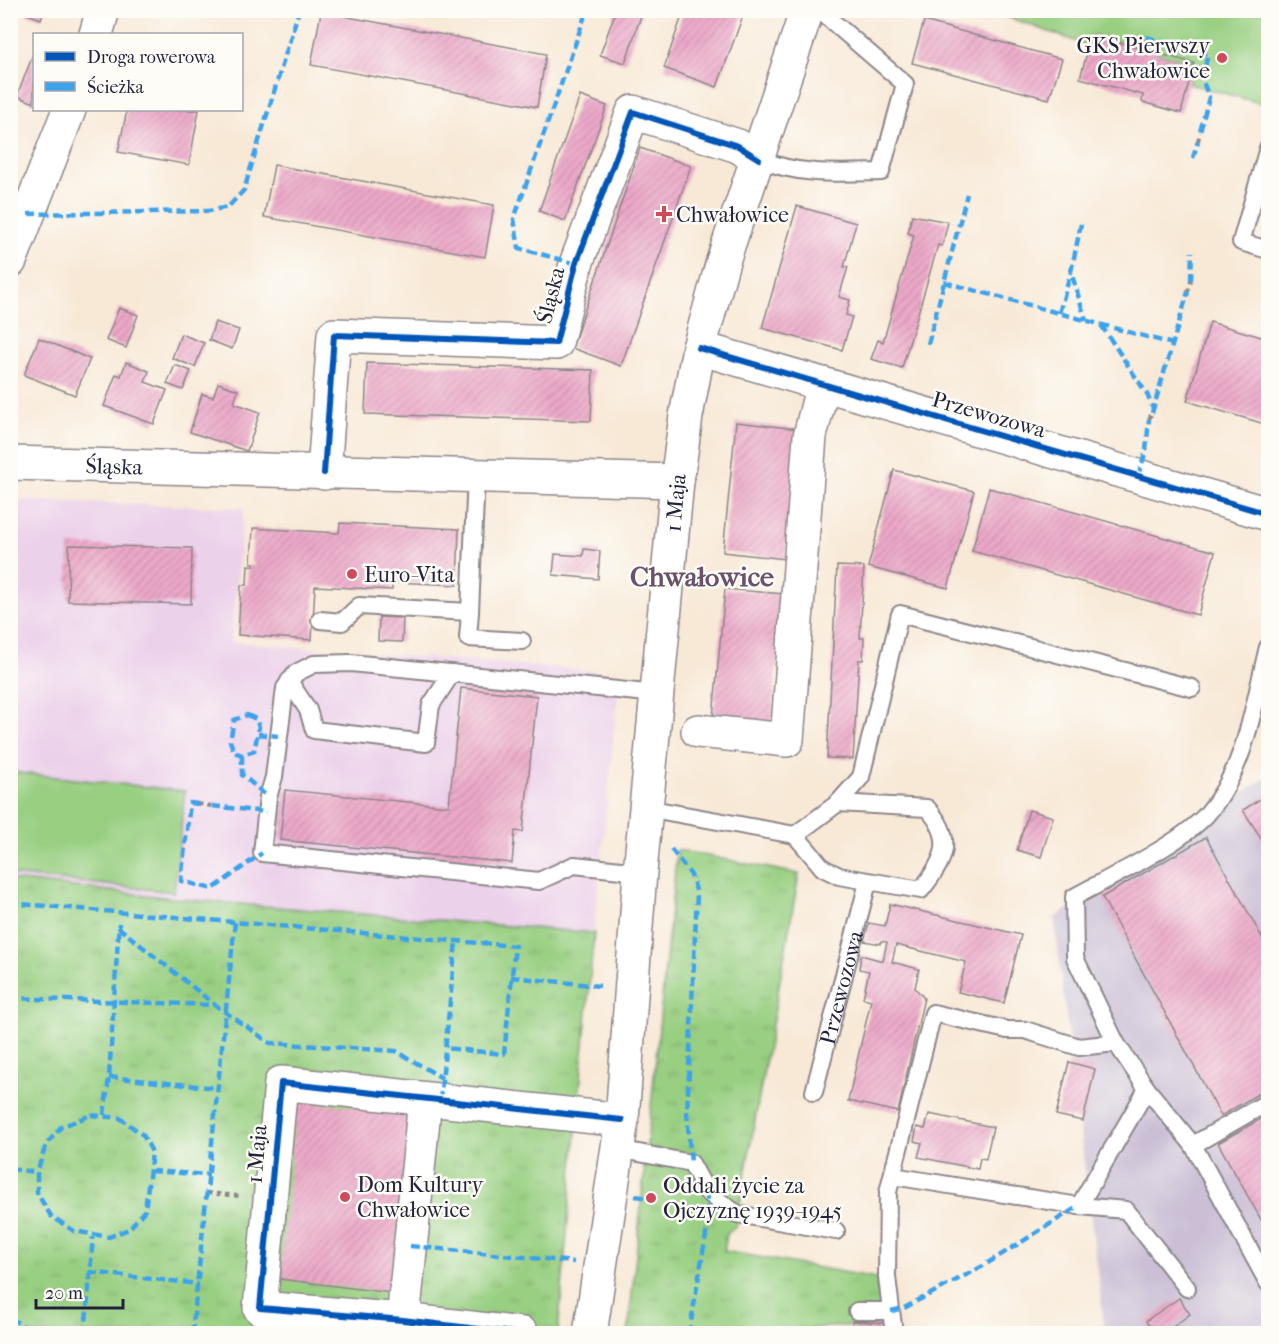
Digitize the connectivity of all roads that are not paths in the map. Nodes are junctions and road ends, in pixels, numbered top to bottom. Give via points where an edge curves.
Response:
1 (103, 10) edge
2 (807, 10) edge
3 (819, 10) edge
4 (96, 33) edge
5 (69, 111) edge
6 (1269, 148) edge
7 (759, 159) junction
8 (1269, 250) edge
9 (10, 261) edge
10 (699, 348) junction
11 (823, 384) junction
12 (10, 463) edge
13 (324, 473) junction
14 (476, 476) junction
15 (677, 482) junction
16 (1269, 514) edge
17 (470, 612) junction
18 (320, 620) dead end
19 (522, 641) dead end
20 (1269, 647) edge
21 (452, 673) junction
22 (289, 681) junction
23 (1192, 688) dead end
24 (657, 694) junction
25 (698, 731) dead end
26 (838, 803) junction
27 (645, 808) junction
28 (795, 834) junction
29 (640, 872) junction
30 (868, 882) junction
31 (1116, 1043) junction
32 (1147, 1089) junction
33 (814, 1092) dead end
34 (425, 1099) junction
35 (1269, 1102) edge
36 (620, 1134) junction
37 (1193, 1145) junction
38 (893, 1176) junction
39 (1079, 1206) junction
40 (836, 1231) dead end
41 (1268, 1283) edge
42 (1187, 1288) dead end
43 (857, 1311) dead end
44 (891, 1311) junction
45 (403, 1320) junction
46 (522, 1334) edge
47 (590, 1334) edge
48 (894, 1334) edge

1 - 4 street
2 - 7 street, 1 Maja
3 - 7 lane via 904,84 881,172 810,173
5 - 9 street
6 - 8 lane via 1241,242
7 - 10 street, 1 Maja via 723,261
7 - 13 street, Śląska via 738,146 633,112 576,264 556,343 334,335
10 - 11 street, Przewozowa
10 - 15 street, 1 Maja
11 - 16 street, Przewozowa
11 - 25 street via 810,436 787,740
12 - 13 street, Śląska
13 - 14 street, Śląska
14 - 15 street, Śląska
14 - 17 lane
15 - 24 street, 1 Maja
17 - 18 lane via 359,606 342,621
17 - 19 lane via 468,638
20 - 31 lane via 1246,736 1230,779 1207,814 1187,832 1074,897 1075,958
21 - 22 lane via 331,662 304,668
21 - 22 lane via 431,705 426,743 314,730 308,710
21 - 24 lane
22 - 29 lane via 283,695 262,853 540,881 574,865
23 - 26 lane via 900,614 861,777
24 - 27 street, 1 Maja
26 - 28 lane
26 - 30 lane via 927,808 940,823 944,846 939,868 921,890
27 - 28 lane
27 - 29 street, 1 Maja
28 - 30 lane via 823,868
29 - 36 street, 1 Maja
30 - 33 lane, Przewozowa
31 - 32 lane
31 - 38 lane via 1079,1047 1026,1030 1007,1030 933,1013
32 - 37 lane
32 - 39 lane
34 - 36 street, 1 Maja
34 - 45 street
34 - 45 street, 1 Maja via 280,1083 260,1308
35 - 37 lane
36 - 40 lane via 691,1163 707,1191 737,1214
36 - 47 street, 1 Maja
37 - 41 lane
38 - 39 lane
38 - 44 lane via 888,1192 887,1235
39 - 42 lane via 1126,1210
43 - 44 lane
44 - 48 lane
45 - 46 street, 1 Maja

